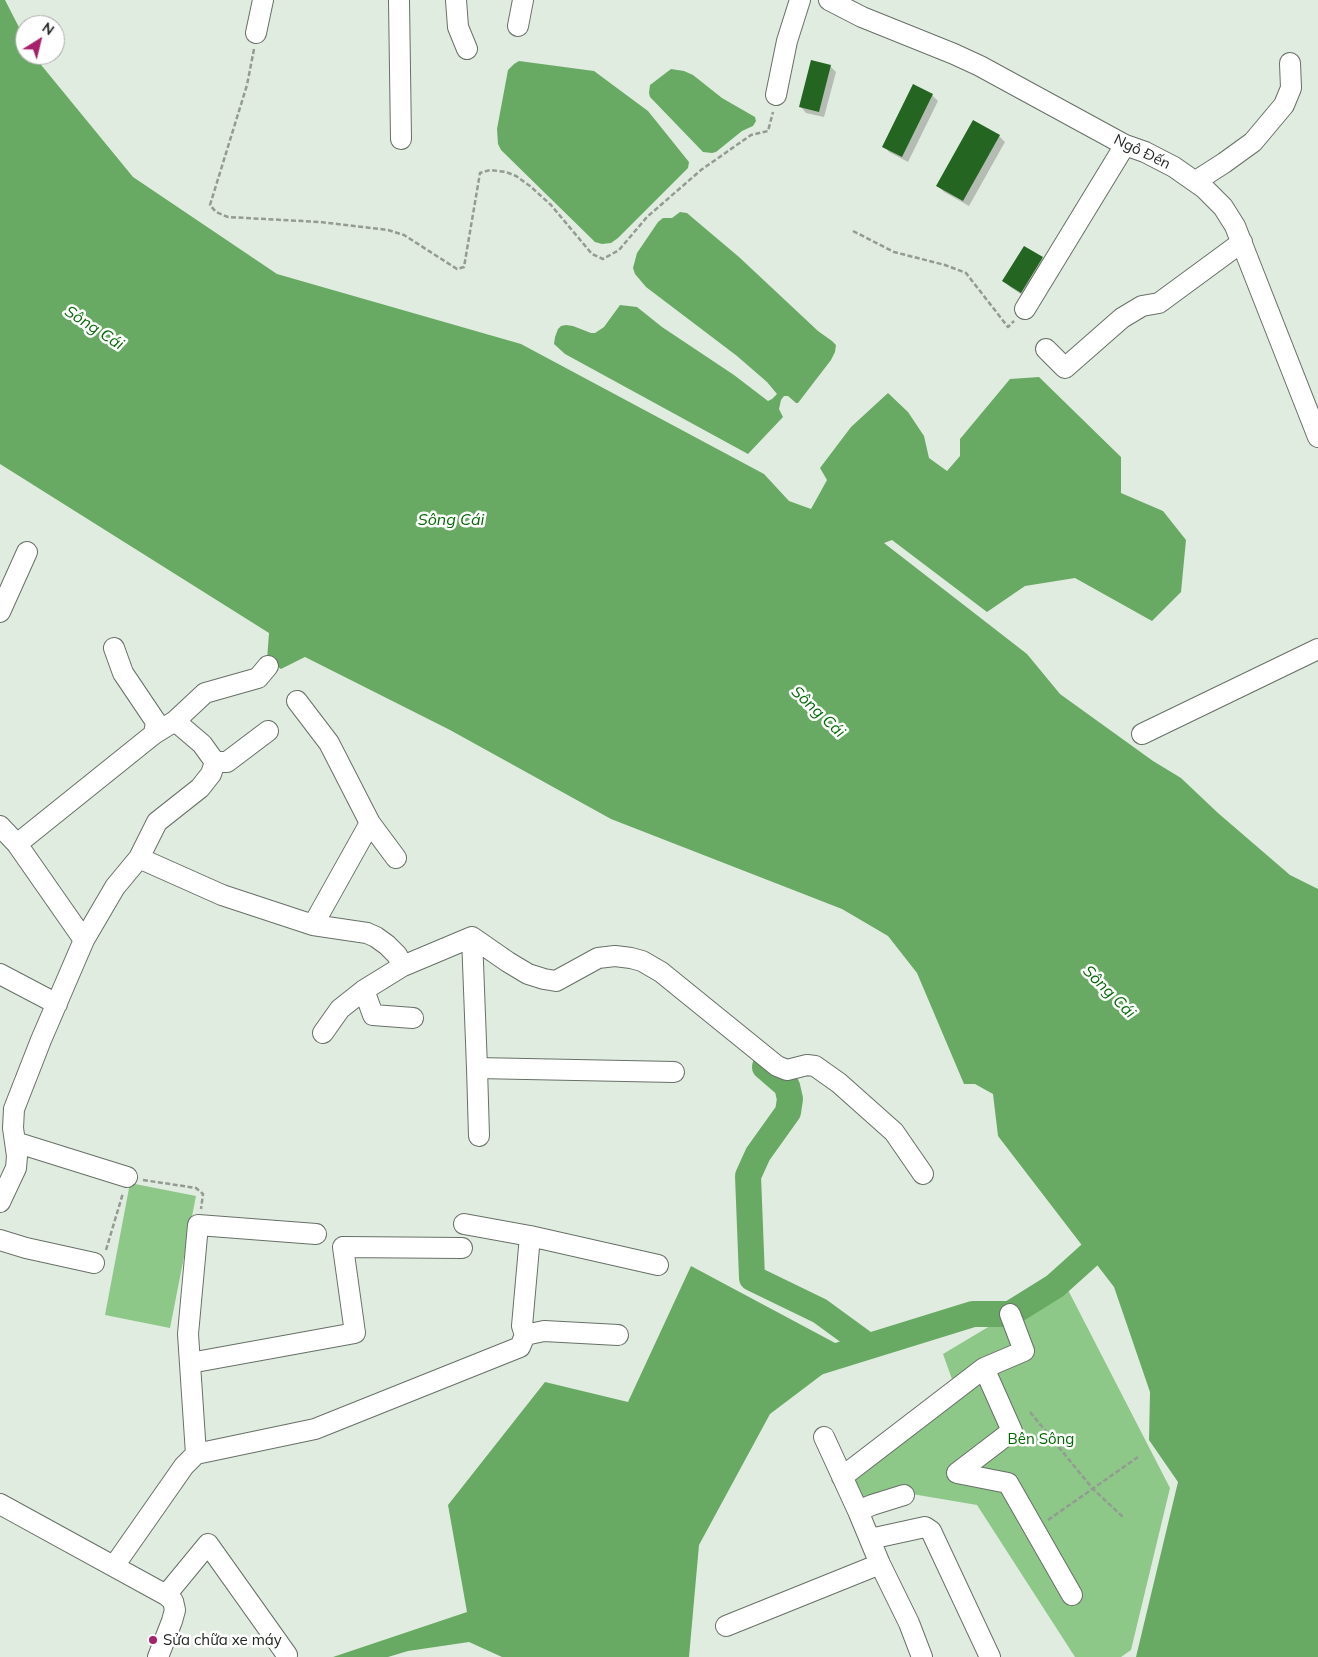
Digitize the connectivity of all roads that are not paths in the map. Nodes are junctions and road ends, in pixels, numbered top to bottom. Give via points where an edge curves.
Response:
1 (263, 0) edge
2 (399, 0) edge
3 (456, 0) edge
4 (522, 0) edge
5 (800, 0) edge
6 (829, 0) edge
7 (518, 26) dead end
8 (256, 33) road end
9 (467, 49) dead end
10 (1290, 63) dead end
11 (776, 95) road end
12 (401, 139) dead end
13 (1125, 145) junction
14 (1196, 181) junction
15 (1242, 242) junction
16 (1025, 309) road end
17 (1046, 349) dead end
18 (1318, 437) edge
19 (27, 552) dead end
20 (0, 612) edge
21 (114, 648) dead end
22 (1318, 649) edge
23 (268, 666) dead end
24 (298, 702) dead end
25 (175, 721) junction
26 (268, 731) dead end
27 (154, 734) junction
28 (1142, 734) dead end
29 (215, 762) junction
30 (370, 823) junction
31 (0, 826) edge
32 (17, 844) junction
33 (139, 858) junction
34 (396, 858) dead end
35 (313, 925) junction
36 (472, 937) junction
37 (84, 940) junction
38 (403, 966) junction
39 (0, 974) edge
40 (364, 990) junction
41 (56, 1004) junction
42 (413, 1018) dead end
43 (323, 1033) dead end
44 (477, 1068) junction
45 (674, 1072) dead end
46 (479, 1136) dead end
47 (15, 1142) junction
48 (924, 1174) dead end
49 (127, 1177) road end
50 (0, 1202) edge
51 (464, 1224) dead end
52 (316, 1234) dead end
53 (530, 1236) junction
54 (0, 1240) edge
55 (462, 1248) dead end
56 (94, 1263) road end
57 (658, 1265) dead end
58 (1010, 1314) dead end
59 (525, 1335) junction
60 (618, 1335) dead end
61 (190, 1363) junction
62 (984, 1368) junction
63 (824, 1438) dead end
64 (196, 1454) junction
65 (842, 1477) junction
66 (904, 1496) dead end
67 (0, 1504) edge
68 (858, 1511) junction
69 (870, 1538) junction
70 (880, 1564) junction
71 (114, 1566) junction
72 (166, 1594) junction
73 (1072, 1595) dead end
74 (726, 1626) dead end
75 (287, 1655) dead end
76 (158, 1657) edge
77 (922, 1657) edge
78 (990, 1657) edge

1 - 8 street
2 - 12 street
3 - 9 street via 458,27
4 - 7 street
5 - 11 street via 787,41
6 - 13 street, Ngô Đến via 980,66
10 - 14 street via 1291,88 1284,105 1253,142
13 - 14 street, Ngô Đến via 1145,152
13 - 16 street
14 - 15 street, Ngô Đến via 1223,207
15 - 17 street via 1159,303 1142,306 1122,318 1065,368
15 - 18 street, Ngô Đến
19 - 20 street
21 - 27 street via 122,673 156,722
22 - 28 street
23 - 25 street via 258,678 205,693
24 - 30 street via 329,743
25 - 27 street
25 - 29 street via 202,744
26 - 29 street via 226,762
27 - 32 street
29 - 33 street via 211,774 200,788 157,822
30 - 34 street
30 - 35 street
31 - 32 street
32 - 37 street
33 - 35 street via 222,895
33 - 37 street via 115,887
35 - 38 street via 367,932 397,955
36 - 38 street
36 - 44 street
36 - 48 street via 528,974 556,981 598,958 615,956 642,961 661,972 777,1066 787,1070 815,1066 839,1083 894,1132
37 - 41 street
38 - 40 street
39 - 41 street
40 - 42 street via 373,1014
40 - 43 street via 340,1009
41 - 47 street via 14,1109
44 - 45 street
44 - 46 street
47 - 49 street
47 - 50 street via 16,1168
51 - 53 street
52 - 61 street via 198,1225 188,1334
53 - 57 street
53 - 59 street via 522,1326
54 - 56 street
55 - 61 street via 343,1247 355,1333
58 - 62 street via 1024,1351
59 - 60 street via 544,1332
59 - 64 street via 520,1347 316,1429
61 - 64 street
62 - 65 street
62 - 73 street via 1012,1430 957,1473 1008,1483
63 - 65 street
64 - 71 street via 184,1466
65 - 68 street
66 - 68 street
67 - 71 street
68 - 69 street
69 - 70 street
69 - 78 street via 925,1527 931,1531
70 - 74 street
70 - 77 street
71 - 72 street
72 - 75 street via 208,1544
72 - 76 street via 173,1601 175,1610

